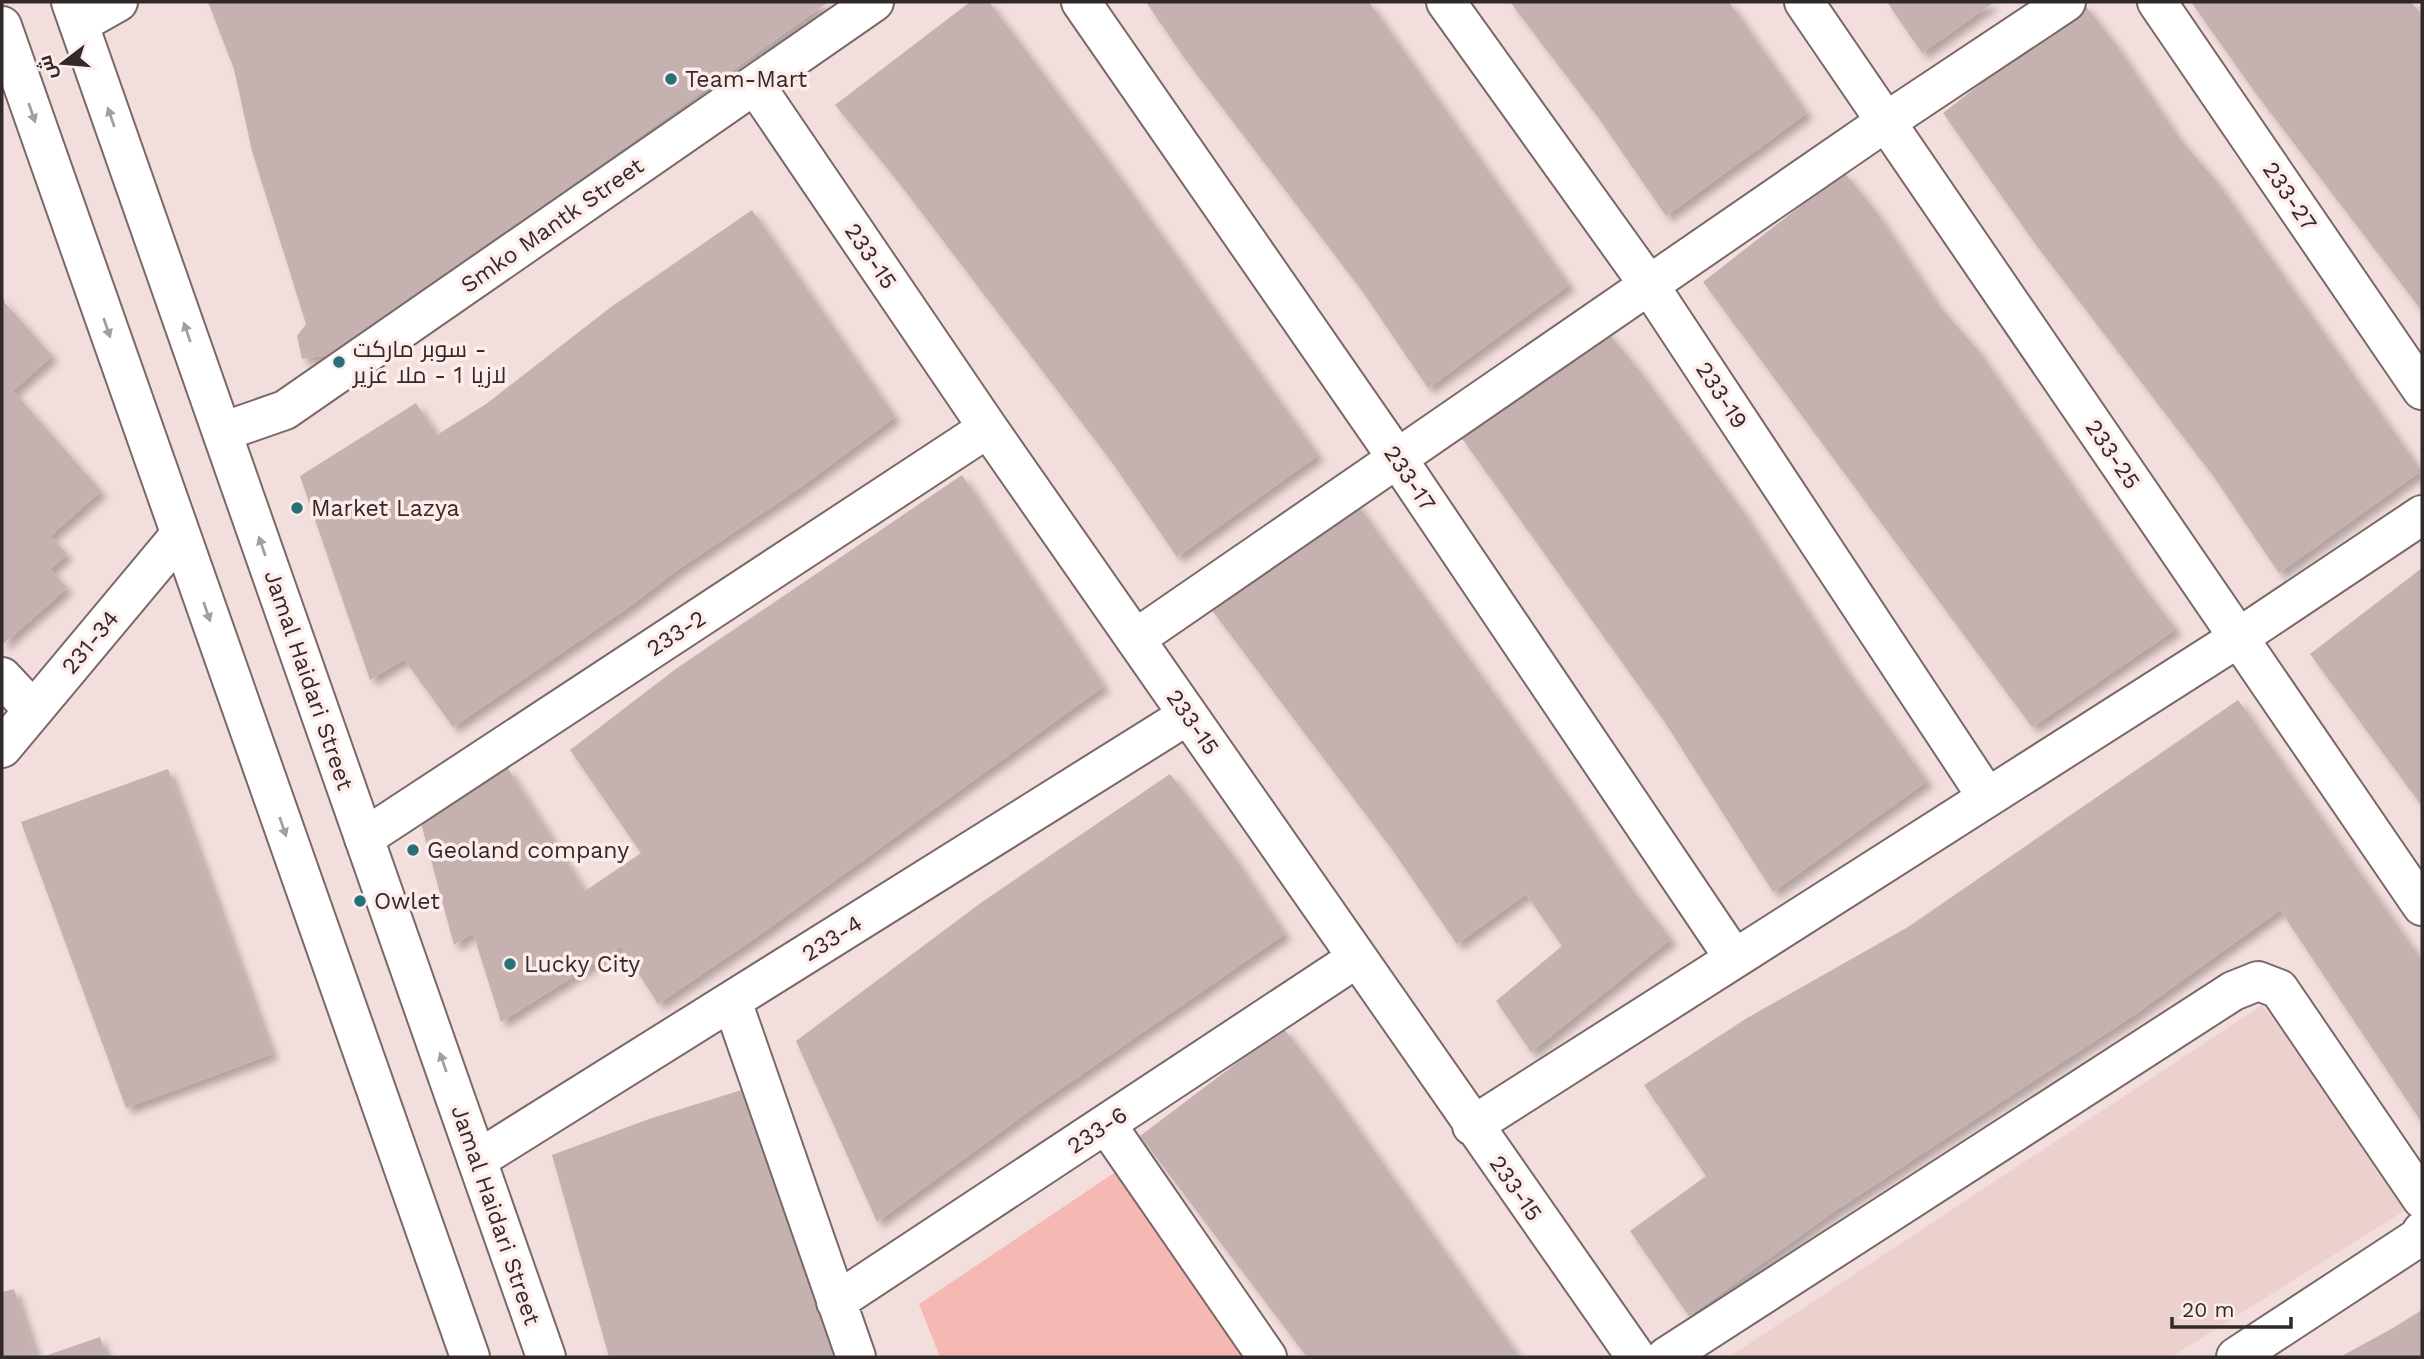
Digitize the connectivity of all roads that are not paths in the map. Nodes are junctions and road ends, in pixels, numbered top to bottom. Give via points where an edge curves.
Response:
1 (118, 2) edge
2 (874, 2) edge
3 (1081, 2) edge
4 (1446, 2) edge
5 (1804, 2) edge
6 (2066, 2) edge
7 (2157, 2) edge
8 (75, 13) edge
9 (2, 29) edge
10 (755, 85) junction
11 (1887, 121) junction
12 (1649, 285) junction
13 (2422, 390) edge
14 (988, 428) junction
15 (222, 432) junction
16 (1397, 458) junction
17 (2422, 515) edge
18 (180, 535) junction
19 (2238, 638) junction
20 (1135, 639) junction
21 (2, 677) edge
22 (33, 710) junction
23 (1188, 715) junction
24 (2, 748) edge
25 (1987, 797) junction
26 (364, 838) junction
27 (2422, 906) edge
28 (1357, 958) junction
29 (1734, 958) junction
30 (732, 1001) junction
31 (1106, 1124) junction
32 (1472, 1126) junction
33 (477, 1160) junction
34 (2422, 1199) edge
35 (2422, 1231) edge
36 (836, 1302) junction
37 (470, 1357) edge
38 (546, 1357) edge
39 (856, 1357) edge
40 (1267, 1357) edge
41 (1636, 1357) edge
42 (1666, 1357) edge
43 (2236, 1357) edge

1 - 8 street
2 - 10 street, Smko Mantk Street
3 - 16 street, 233-17
4 - 12 street, 233-19
5 - 11 street, 233-25
6 - 11 street
7 - 13 street, 233-27
15 -> 8 street, Jamal Haidari Street
9 -> 18 street
10 - 14 street, 233-15
10 - 15 street, Smko Mantk Street via 285,410
11 - 12 street
11 - 19 street, 233-25
12 - 16 street
12 - 25 street, 233-19
14 - 20 street, 233-15
14 - 26 street, 233-2
26 -> 15 street, Jamal Haidari Street
16 - 20 street
16 - 29 street, 233-17
17 - 19 street
18 - 22 street, 231-34
18 -> 37 street
19 - 25 street
19 - 27 street, 233-25
20 - 23 street, 233-15
21 - 22 street
22 - 24 street, 231-34
23 - 28 street, 233-15
23 - 30 street, 233-4
25 - 29 street
33 -> 26 street, Jamal Haidari Street
28 - 31 street, 233-6
28 - 32 street, 233-15
29 - 32 street
30 - 33 street, 233-4
30 - 36 street
31 - 36 street, 233-6
31 - 40 street
32 - 41 street, 233-15
33 - 38 street, Jamal Haidari Street
34 - 42 street via 2279,989 2258,981 2233,991
35 - 43 street
36 - 39 street

